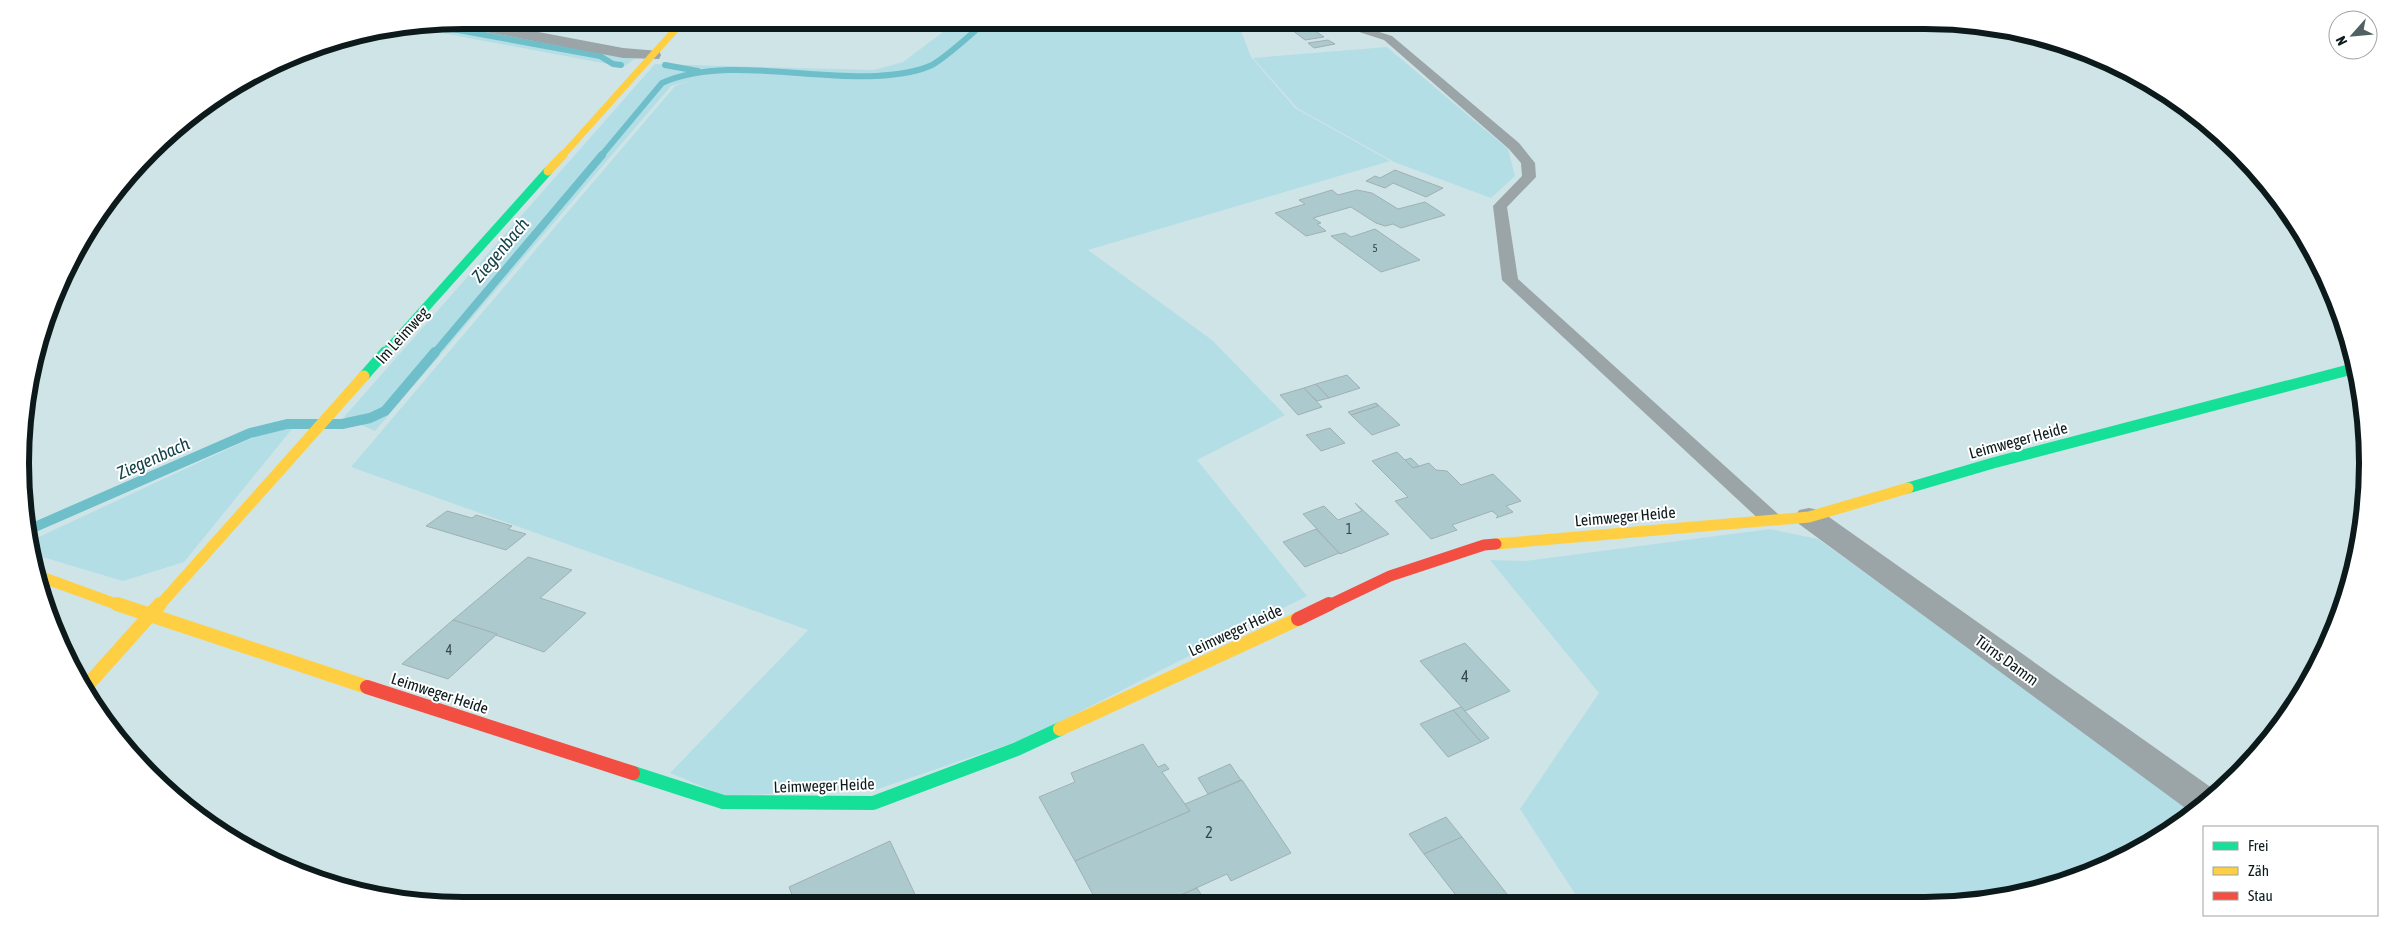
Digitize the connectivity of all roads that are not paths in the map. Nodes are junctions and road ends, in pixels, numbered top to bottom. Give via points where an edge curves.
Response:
1 (497, 29) edge
2 (676, 29) edge
3 (1360, 29) dead end
4 (653, 55) junction
5 (2349, 370) edge
6 (1809, 517) junction
7 (1771, 519) junction
8 (45, 578) edge
9 (150, 616) junction
10 (89, 683) edge
11 (2200, 799) edge

1 - 4 street via 623,53
2 - 4 street, Im Leimweg
3 - 7 lane via 1388,38 1514,146 1528,164 1529,177 1500,206 1510,280
4 - 9 street, Im Leimweg
5 - 6 street, Leimweger Heide via 1993,463
6 - 7 street, Leimweger Heide
6 - 11 street, Türns Damm
7 - 9 street, Leimweger Heide via 1484,545 1390,576 1017,749 873,803 723,802
8 - 9 street
9 - 10 street, Im Leimweg

